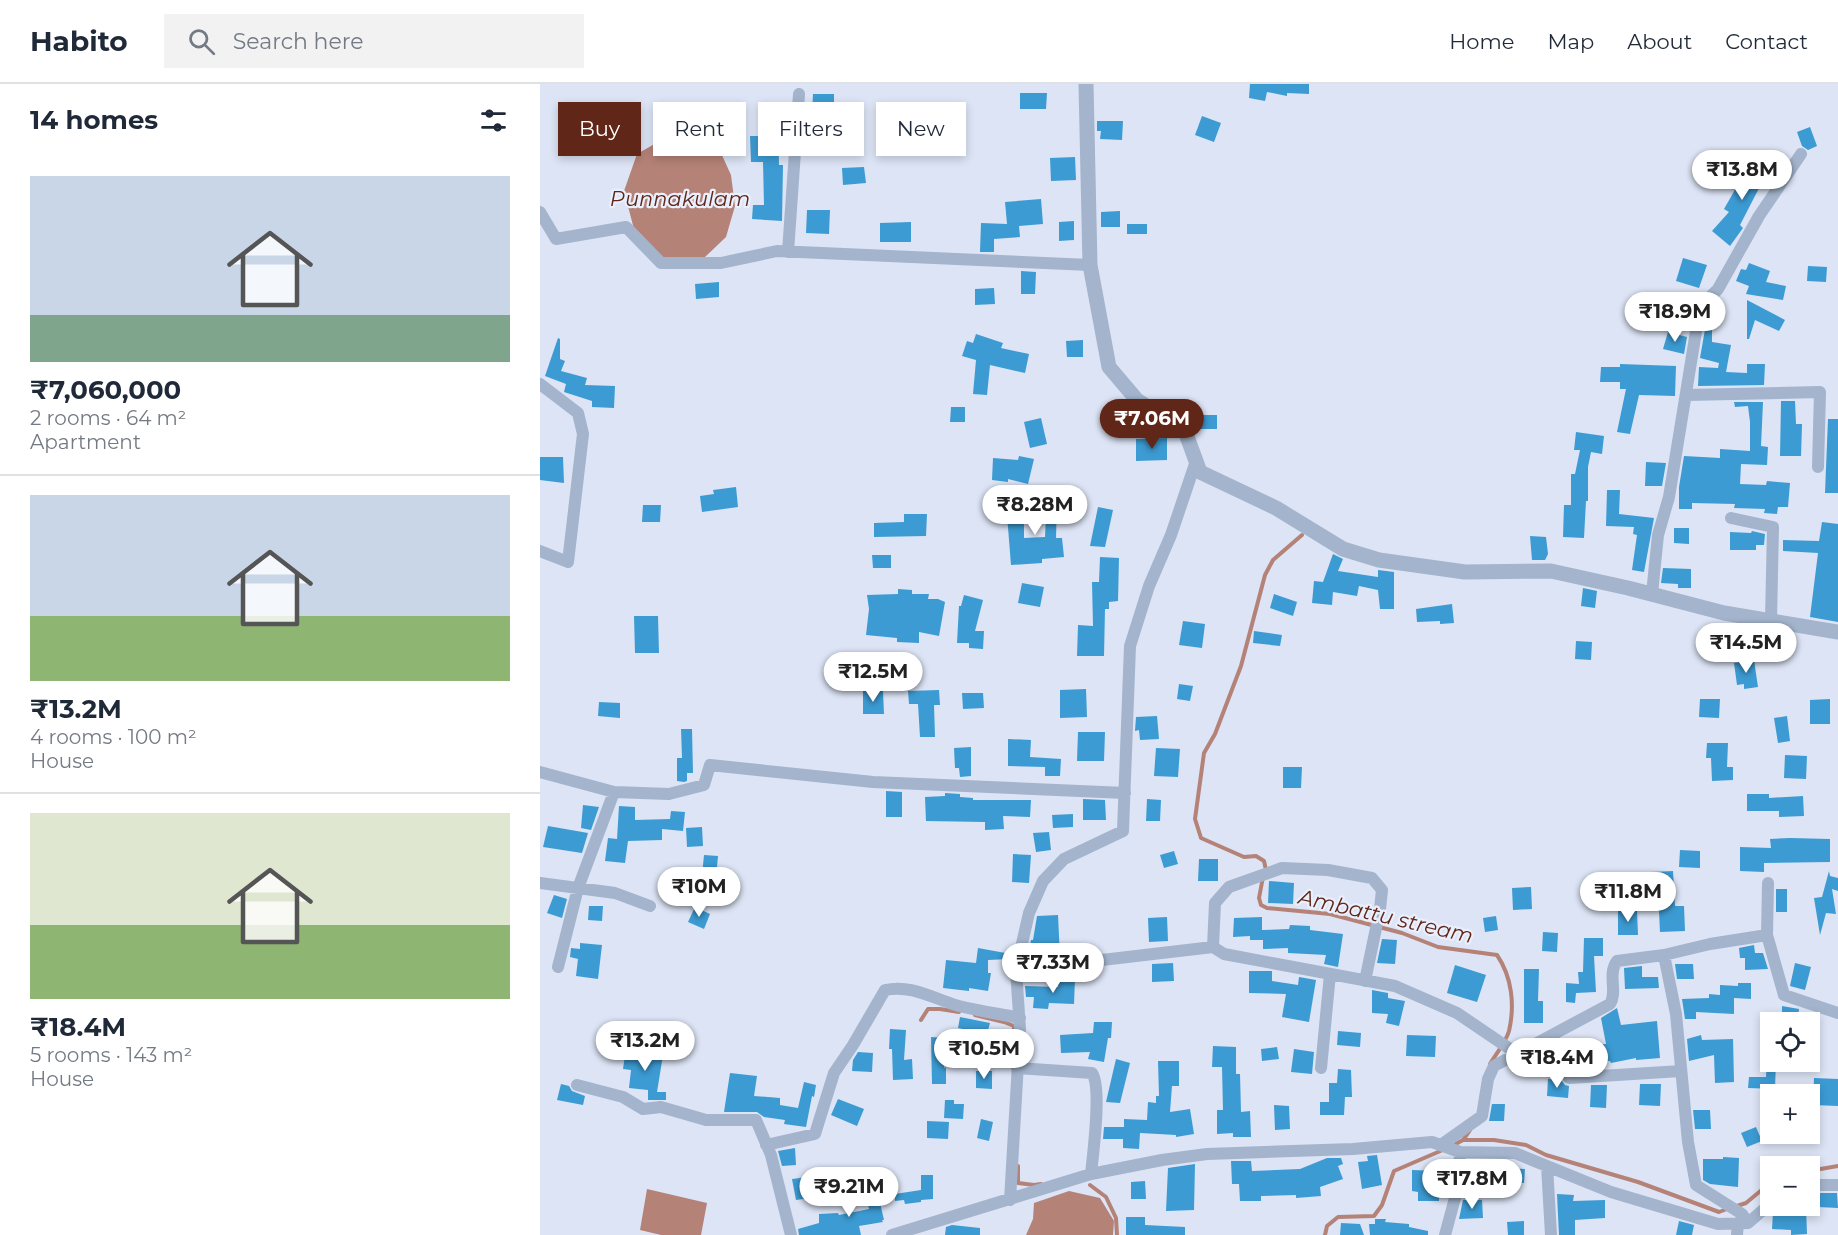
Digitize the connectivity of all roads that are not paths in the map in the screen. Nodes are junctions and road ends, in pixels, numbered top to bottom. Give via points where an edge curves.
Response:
1 (1086, 84) edge
2 (799, 94) dead end
3 (1802, 154) dead end
4 (540, 212) edge
5 (788, 252) junction
6 (1090, 266) junction
7 (540, 384) edge
8 (1686, 394) junction
9 (1196, 461) junction
10 (1818, 467) dead end
11 (1731, 519) dead end
12 (540, 551) edge
13 (1652, 594) junction
14 (1771, 620) junction
15 (1838, 632) edge
16 (540, 772) edge
17 (614, 792) junction
18 (1125, 793) junction
19 (540, 883) edge
20 (1768, 883) dead end
21 (578, 888) junction
22 (650, 906) dead end
23 (1767, 936) junction
24 (1213, 947) junction
25 (1664, 955) junction
26 (558, 967) dead end
27 (1016, 970) junction
28 (1330, 974) junction
29 (1365, 981) junction
30 (1838, 1013) edge
31 (1020, 1018) junction
32 (1532, 1045) junction
33 (1508, 1048) junction
34 (1017, 1068) junction
35 (1321, 1068) dead end
36 (1681, 1071) junction
37 (577, 1085) dead end
38 (766, 1144) junction
39 (1441, 1145) junction
40 (1459, 1152) junction
41 (1547, 1166) junction
42 (1091, 1174) junction
43 (1820, 1185) edge
44 (1838, 1185) edge
45 (1010, 1200) junction
46 (1760, 1211) edge
47 (1741, 1224) edge
48 (792, 1235) edge
49 (892, 1235) edge
50 (1445, 1235) edge
51 (1551, 1235) edge

1 - 6 street
2 - 5 street
3 - 8 street via 1759,216 1718,289 1700,307
4 - 5 street via 556,239 626,227 661,263 721,263
5 - 6 street
6 - 9 street via 1109,367 1137,399 1185,431
7 - 12 street via 578,413 583,434 567,562
8 - 10 street via 1820,392
8 - 13 street via 1669,497 1658,535
9 - 13 street via 1200,472 1276,508 1343,549 1379,560 1465,572 1551,571
9 - 18 street via 1130,646
11 - 14 street via 1773,526
13 - 14 street via 1724,613
14 - 15 street
16 - 17 street
17 - 18 street via 669,794 704,785 710,765 873,782
17 - 21 street
18 - 27 street via 1123,831 1064,859 1044,881 1029,913
19 - 21 street
20 - 23 street
21 - 22 street via 615,893
21 - 26 street
23 - 25 street
23 - 30 street via 1784,994
24 - 27 street
24 - 28 street via 1224,954
24 - 29 street via 1215,903 1229,887 1282,868 1328,870 1372,878 1382,890
25 - 32 street via 1617,961 1612,967 1610,1004
25 - 36 street via 1676,1014
27 - 31 street
28 - 29 street
28 - 35 street
29 - 33 street via 1395,986 1457,1013
31 - 34 street
31 - 38 street via 958,1006 908,988 885,990 834,1073 815,1134
32 - 33 street
32 - 36 street via 1555,1048 1569,1078
33 - 39 street via 1488,1079 1482,1116
34 - 42 street via 1092,1073 1096,1078
34 - 45 street
36 - 47 street via 1696,1185 1725,1202
37 - 38 street via 623,1097 644,1109 662,1107 706,1120 756,1120
38 - 48 street
39 - 40 street
39 - 42 street via 1432,1142 1208,1154
40 - 41 street via 1515,1153
40 - 50 street via 1458,1187
41 - 47 street via 1611,1192 1718,1224
41 - 51 street
42 - 45 street
43 - 44 street
45 - 49 street
46 - 47 street

